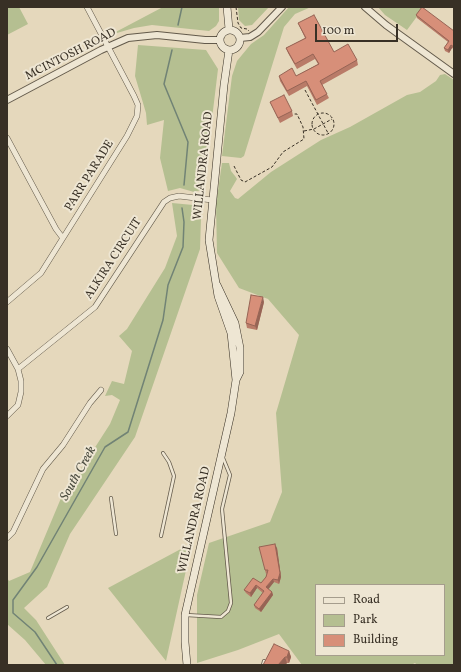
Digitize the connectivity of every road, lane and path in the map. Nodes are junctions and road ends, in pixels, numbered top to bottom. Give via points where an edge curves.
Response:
1 (87, 7) edge
2 (227, 7) edge
3 (236, 7) edge
4 (282, 7) edge
5 (365, 7) edge
6 (229, 30) junction
7 (252, 35) junction
8 (240, 38) junction
9 (219, 40) junction
10 (108, 46) junction
11 (229, 50) junction
12 (454, 74) edge
13 (305, 90) dead end
14 (7, 100) edge
15 (294, 114) dead end
16 (318, 115) junction
17 (333, 119) junction
18 (323, 124) junction
19 (314, 129) junction
20 (304, 131) junction
21 (328, 134) junction
22 (7, 138) edge
23 (234, 166) dead end
24 (212, 200) junction
25 (62, 237) junction
26 (7, 302) edge
27 (7, 349) edge
28 (18, 369) junction
29 (101, 390) dead end
30 (7, 416) edge
31 (162, 453) dead end
32 (221, 454) junction
33 (111, 498) dead end
34 (116, 534) dead end
35 (161, 536) dead end
36 (7, 538) edge
37 (68, 608) dead end
38 (185, 615) junction
39 (48, 618) dead end
40 (264, 661) edge
41 (187, 665) edge
42 (263, 665) edge

1 - 10 street, PARR PARADE
2 - 6 main road
3 - 7 path via 238,23
4 - 7 street
5 - 12 street
6 - 8 main road via 236,32
6 - 9 main road via 222,32
7 - 8 street
8 - 11 main road via 237,46
9 - 10 street, MCINTOSH ROAD via 144,35
9 - 11 main road via 221,46
10 - 14 street, MCINTOSH ROAD
10 - 25 street, PARR PARADE via 138,105 137,116 127,136
11 - 24 main road, WILLANDRA ROAD
13 - 16 path
15 - 20 path via 297,114
16 - 17 path via 326,114
16 - 18 path
16 - 19 path via 313,121
17 - 18 path
17 - 21 path via 334,126
18 - 19 path
18 - 21 path
19 - 20 path
19 - 21 path via 319,134
20 - 23 path via 303,140 281,153 269,170 245,182 241,180
22 - 25 street
24 - 28 street, ALKIRA CIRCUIT via 179,196 164,202 95,306
24 - 32 main road, WILLANDRA ROAD via 209,240 217,285 231,313 237,333 240,372 236,380
25 - 26 street, PARR PARADE via 41,273
27 - 28 street
28 - 30 street via 21,382 18,405
29 - 36 street via 43,468 13,532
31 - 35 lane via 169,462 174,476
32 - 38 main road, WILLANDRA ROAD
32 - 38 lane via 230,475 222,509 231,603 228,611 221,617
33 - 34 lane
37 - 39 lane
38 - 41 main road, WILLANDRA ROAD
40 - 42 lane

